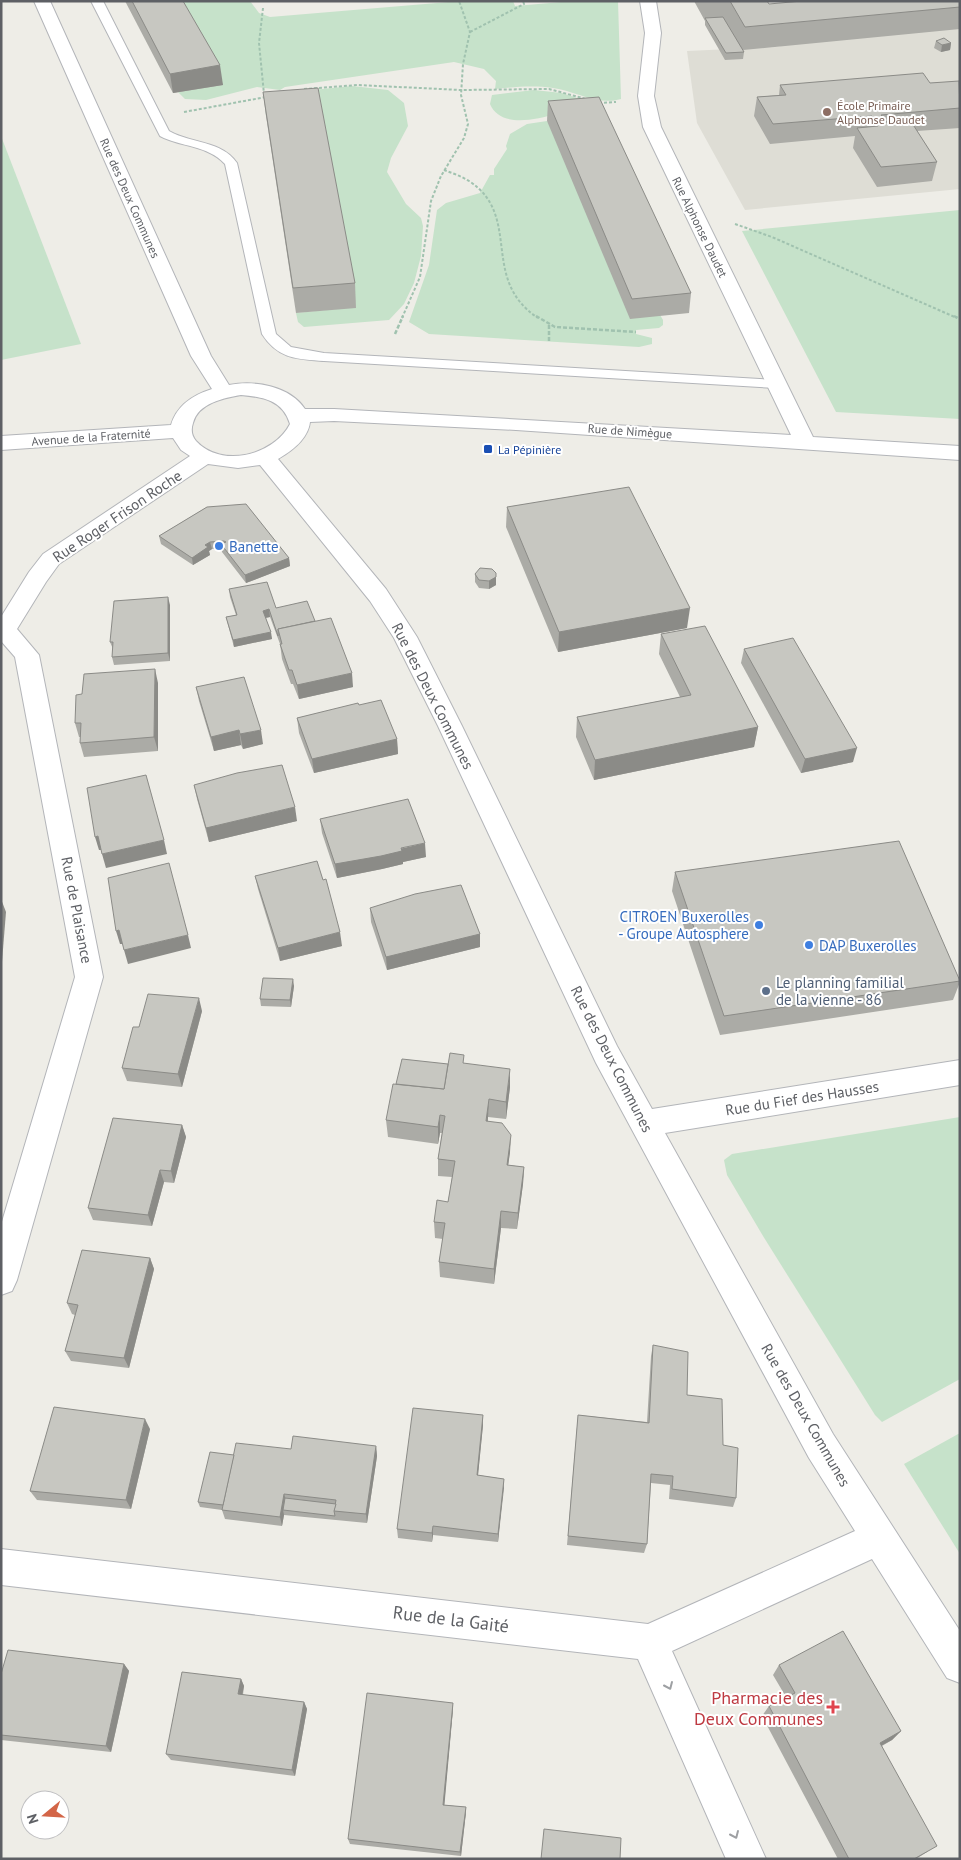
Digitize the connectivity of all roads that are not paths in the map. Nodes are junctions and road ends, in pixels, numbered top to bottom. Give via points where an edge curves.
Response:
1 (42, 1) edge
2 (98, 1) edge
3 (648, 1) edge
4 (776, 384) junction
5 (222, 391) junction
6 (299, 416) junction
7 (181, 431) junction
8 (1, 443) edge
9 (805, 443) junction
10 (960, 453) edge
11 (205, 456) junction
12 (265, 456) junction
13 (3, 630) edge
14 (960, 1072) edge
15 (644, 1123) junction
16 (1, 1280) edge
17 (879, 1538) junction
18 (1, 1567) edge
19 (649, 1642) junction
20 (960, 1665) edge
21 (746, 1859) edge

1 - 5 street, Rue des Deux Communes via 201,356
2 - 4 lane via 161,129 169,137 220,152 232,163 269,334 273,342 289,352
3 - 4 street, Rue Alphonse Daudet via 654,21 654,38 646,103 657,140
4 - 9 street, Rue Alphonse Daudet
5 - 6 street via 258,390 275,394 287,400
5 - 7 street via 193,406 182,420
6 - 9 street, Rue de Nimègue via 516,424
6 - 12 street via 298,431 290,443
7 - 8 street, Avenue de la Fraternité
7 - 11 street via 187,444
9 - 10 street, Rue de Nimègue
11 - 12 street via 232,462
11 - 13 street, Rue Roger Frison Roche via 51,559
12 - 15 street, Rue des Deux Communes via 378,595 405,637 606,1054
13 - 16 street, Rue de Plaisance via 27,655 89,977
14 - 15 street, Rue du Fief des Hausses
15 - 17 street, Rue des Deux Communes via 821,1446
17 - 19 street
17 - 20 street, Rue des Deux Communes
18 - 19 street, Rue de la Gaité
19 -> 21 street

